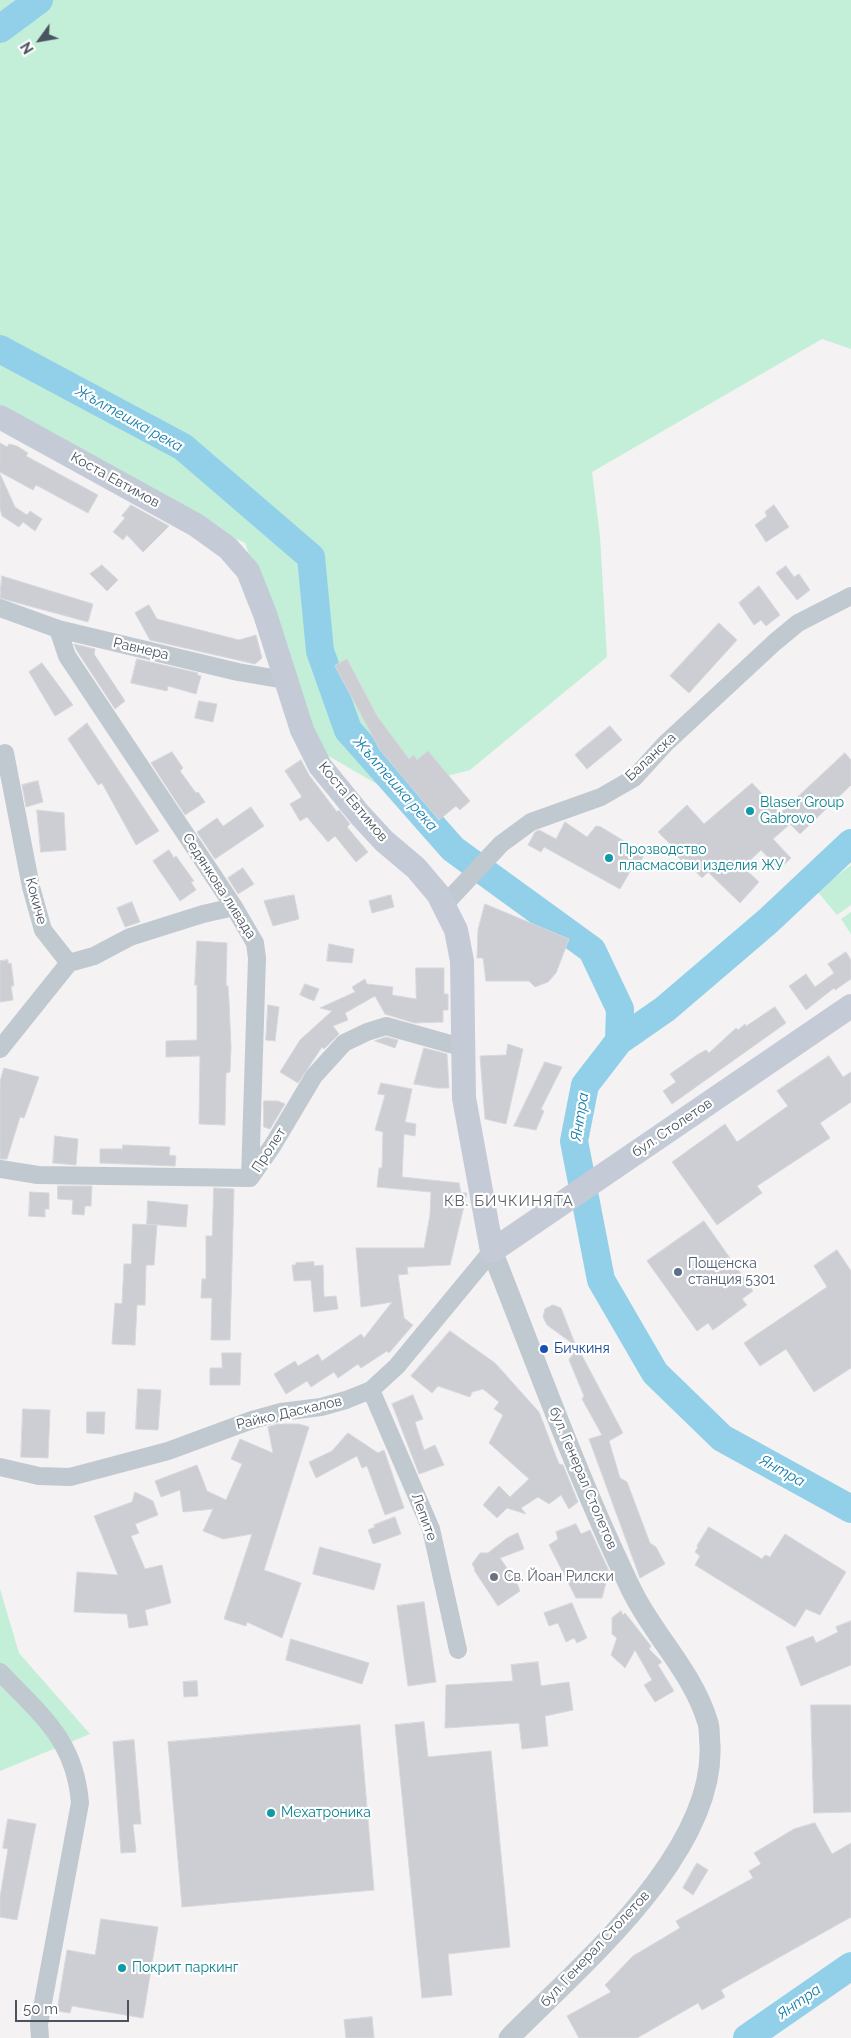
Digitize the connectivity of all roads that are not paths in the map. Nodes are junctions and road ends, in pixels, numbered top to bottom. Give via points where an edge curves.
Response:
1 (0, 417) edge
2 (851, 596) edge
3 (0, 608) edge
4 (58, 629) junction
5 (285, 680) junction
6 (4, 753) dead end
7 (452, 896) junction
8 (234, 907) junction
9 (69, 963) junction
10 (851, 1006) edge
11 (461, 1047) junction
12 (0, 1049) edge
13 (0, 1169) edge
14 (250, 1178) junction
15 (492, 1251) junction
16 (371, 1390) junction
17 (0, 1467) edge
18 (458, 1650) dead end
19 (0, 1672) edge
20 (40, 2038) edge
21 (509, 2038) edge

1 - 5 main road, Коста Евтимов via 196,525 228,548 248,570
2 - 7 street, Баланска via 798,623 775,642 665,744 634,778 601,797 531,822 494,852
3 - 4 street, Равнера
4 - 5 street, Равнера
4 - 8 street, Седянкова ливада via 67,656
5 - 7 main road, Коста Евтимов via 302,730 320,766 360,815 416,868 438,894
6 - 9 street, Кокиче via 31,887 44,930
7 - 11 main road, Коста Евтимов via 462,961
8 - 9 street via 130,937 94,956
8 - 14 street, Седянкова ливада via 255,943 257,958
9 - 12 street
10 - 15 main road, бул. Столетов
11 - 14 street, Пролет via 386,1026 344,1043 314,1076
11 - 15 main road, Коста Евтимов via 464,1098
13 - 14 street, Пролет via 38,1175
15 - 16 street, Райко Даскалов via 397,1366
15 - 21 street, бул. Генерал Столетов via 553,1406 632,1591 700,1701 709,1725 710,1756 708,1782 694,1821 671,1864 632,1914
16 - 17 street, Райко Даскалов via 338,1402 252,1420 168,1451 70,1477 39,1476
16 - 18 street, Лепите via 431,1529
19 - 20 street via 56,1731 71,1758 79,1783 80,1803 39,2024

